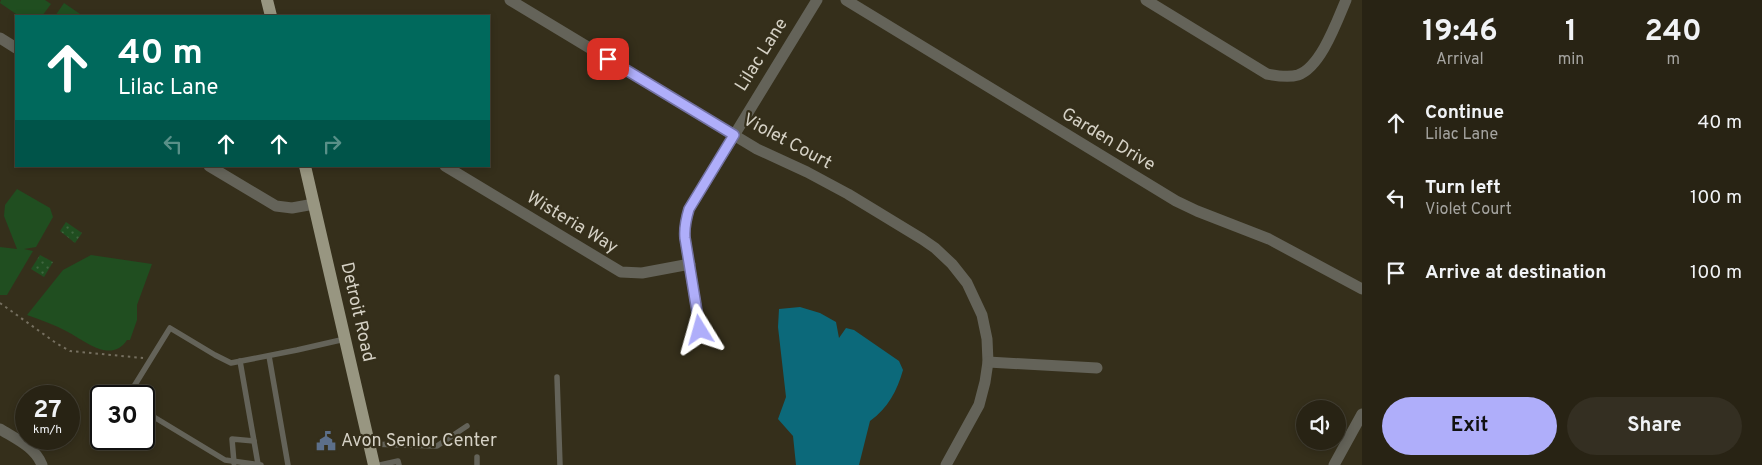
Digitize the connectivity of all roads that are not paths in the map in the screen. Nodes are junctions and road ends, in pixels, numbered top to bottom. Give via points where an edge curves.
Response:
1 (267, 0) edge
2 (510, 0) edge
3 (817, 0) edge
4 (846, 0) edge
5 (1146, 0) edge
6 (1346, 0) edge
7 (271, 15) edge
8 (0, 38) edge
9 (15, 47) edge
10 (734, 135) junction
11 (210, 167) edge
12 (305, 167) edge
13 (447, 167) edge
14 (314, 204) junction
15 (690, 264) junction
16 (1362, 289) edge
17 (345, 339) junction
18 (692, 343) dead end
19 (269, 356) junction
20 (240, 361) junction
21 (988, 362) junction
22 (1097, 368) dead end
23 (557, 377) dead end
24 (135, 385) edge
25 (1362, 414) edge
26 (155, 418) edge
27 (467, 426) dead end
28 (0, 429) edge
29 (254, 441) junction
30 (369, 444) junction
31 (477, 457) dead end
32 (234, 463) edge
33 (258, 464) edge
34 (42, 465) edge
35 (261, 465) edge
36 (288, 465) edge
37 (374, 465) edge
38 (380, 465) edge
39 (399, 465) edge
40 (477, 465) edge
41 (560, 465) edge
42 (946, 465) edge
43 (1334, 465) edge

1 - 7 main road
2 - 10 street, Violet Court
3 - 10 street, Lilac Lane
4 - 16 street, Garden Drive via 1176,201 1269,239
5 - 6 street via 1267,74 1289,76 1306,72 1312,65
8 - 9 street
10 - 15 street, Lilac Lane via 686,216 684,228
10 - 21 street, Violet Court via 848,194 944,255 967,283 978,304 985,327
11 - 14 street via 276,206 292,208
12 - 14 main road, Detroit Road
13 - 15 street, Wisteria Way via 614,269 633,274
14 - 17 main road, Detroit Road
15 - 18 street, Lilac Lane via 700,330
17 - 19 lane
17 - 30 main road, Detroit Road
19 - 20 lane
19 - 36 lane
20 - 24 lane via 231,363 170,328
20 - 29 lane
21 - 22 street
21 - 42 street, Violet Court via 979,405
23 - 41 lane
25 - 43 street
26 - 32 lane
27 - 30 lane via 437,446
28 - 34 street via 29,447
29 - 32 lane via 232,440
29 - 33 lane
30 - 37 main road, Detroit Road
31 - 40 lane
32 - 33 lane
33 - 35 lane
38 - 39 lane via 398,461

